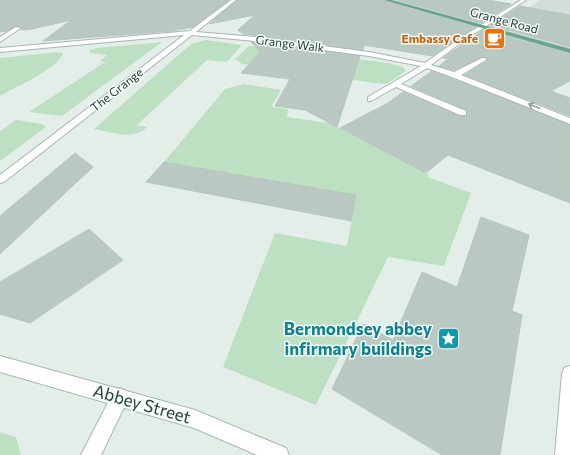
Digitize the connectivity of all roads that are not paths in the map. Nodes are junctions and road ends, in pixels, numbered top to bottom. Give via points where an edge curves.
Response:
1 (234, 0) edge
2 (386, 0) edge
3 (524, 0) edge
4 (484, 27) junction
5 (18, 28) dead end
6 (190, 33) junction
7 (0, 40) edge
8 (0, 50) edge
9 (570, 50) edge
10 (484, 59) dead end
11 (427, 65) junction
12 (455, 75) junction
13 (396, 84) junction
14 (371, 99) dead end
15 (463, 112) dead end
16 (570, 121) edge
17 (0, 180) edge
18 (0, 364) edge
19 (570, 374) edge
20 (120, 397) junction
21 (91, 455) edge
22 (279, 455) edge
23 (565, 455) edge

1 - 6 street, The Grange
2 - 4 main road, Grange Road
3 - 4 street
4 - 9 main road, Grange Road
4 - 11 street
5 - 7 street
6 - 8 street, Grange Walk
6 - 11 street, Grange Walk via 369,54
6 - 17 street, The Grange
10 - 12 street
11 - 12 street, Grange Walk
11 - 13 street
16 -> 12 street, Grange Walk
13 - 14 street
13 - 15 street
18 - 20 street, Abbey Street
19 - 23 street
20 - 21 street
20 - 22 street, Abbey Street via 195,419

